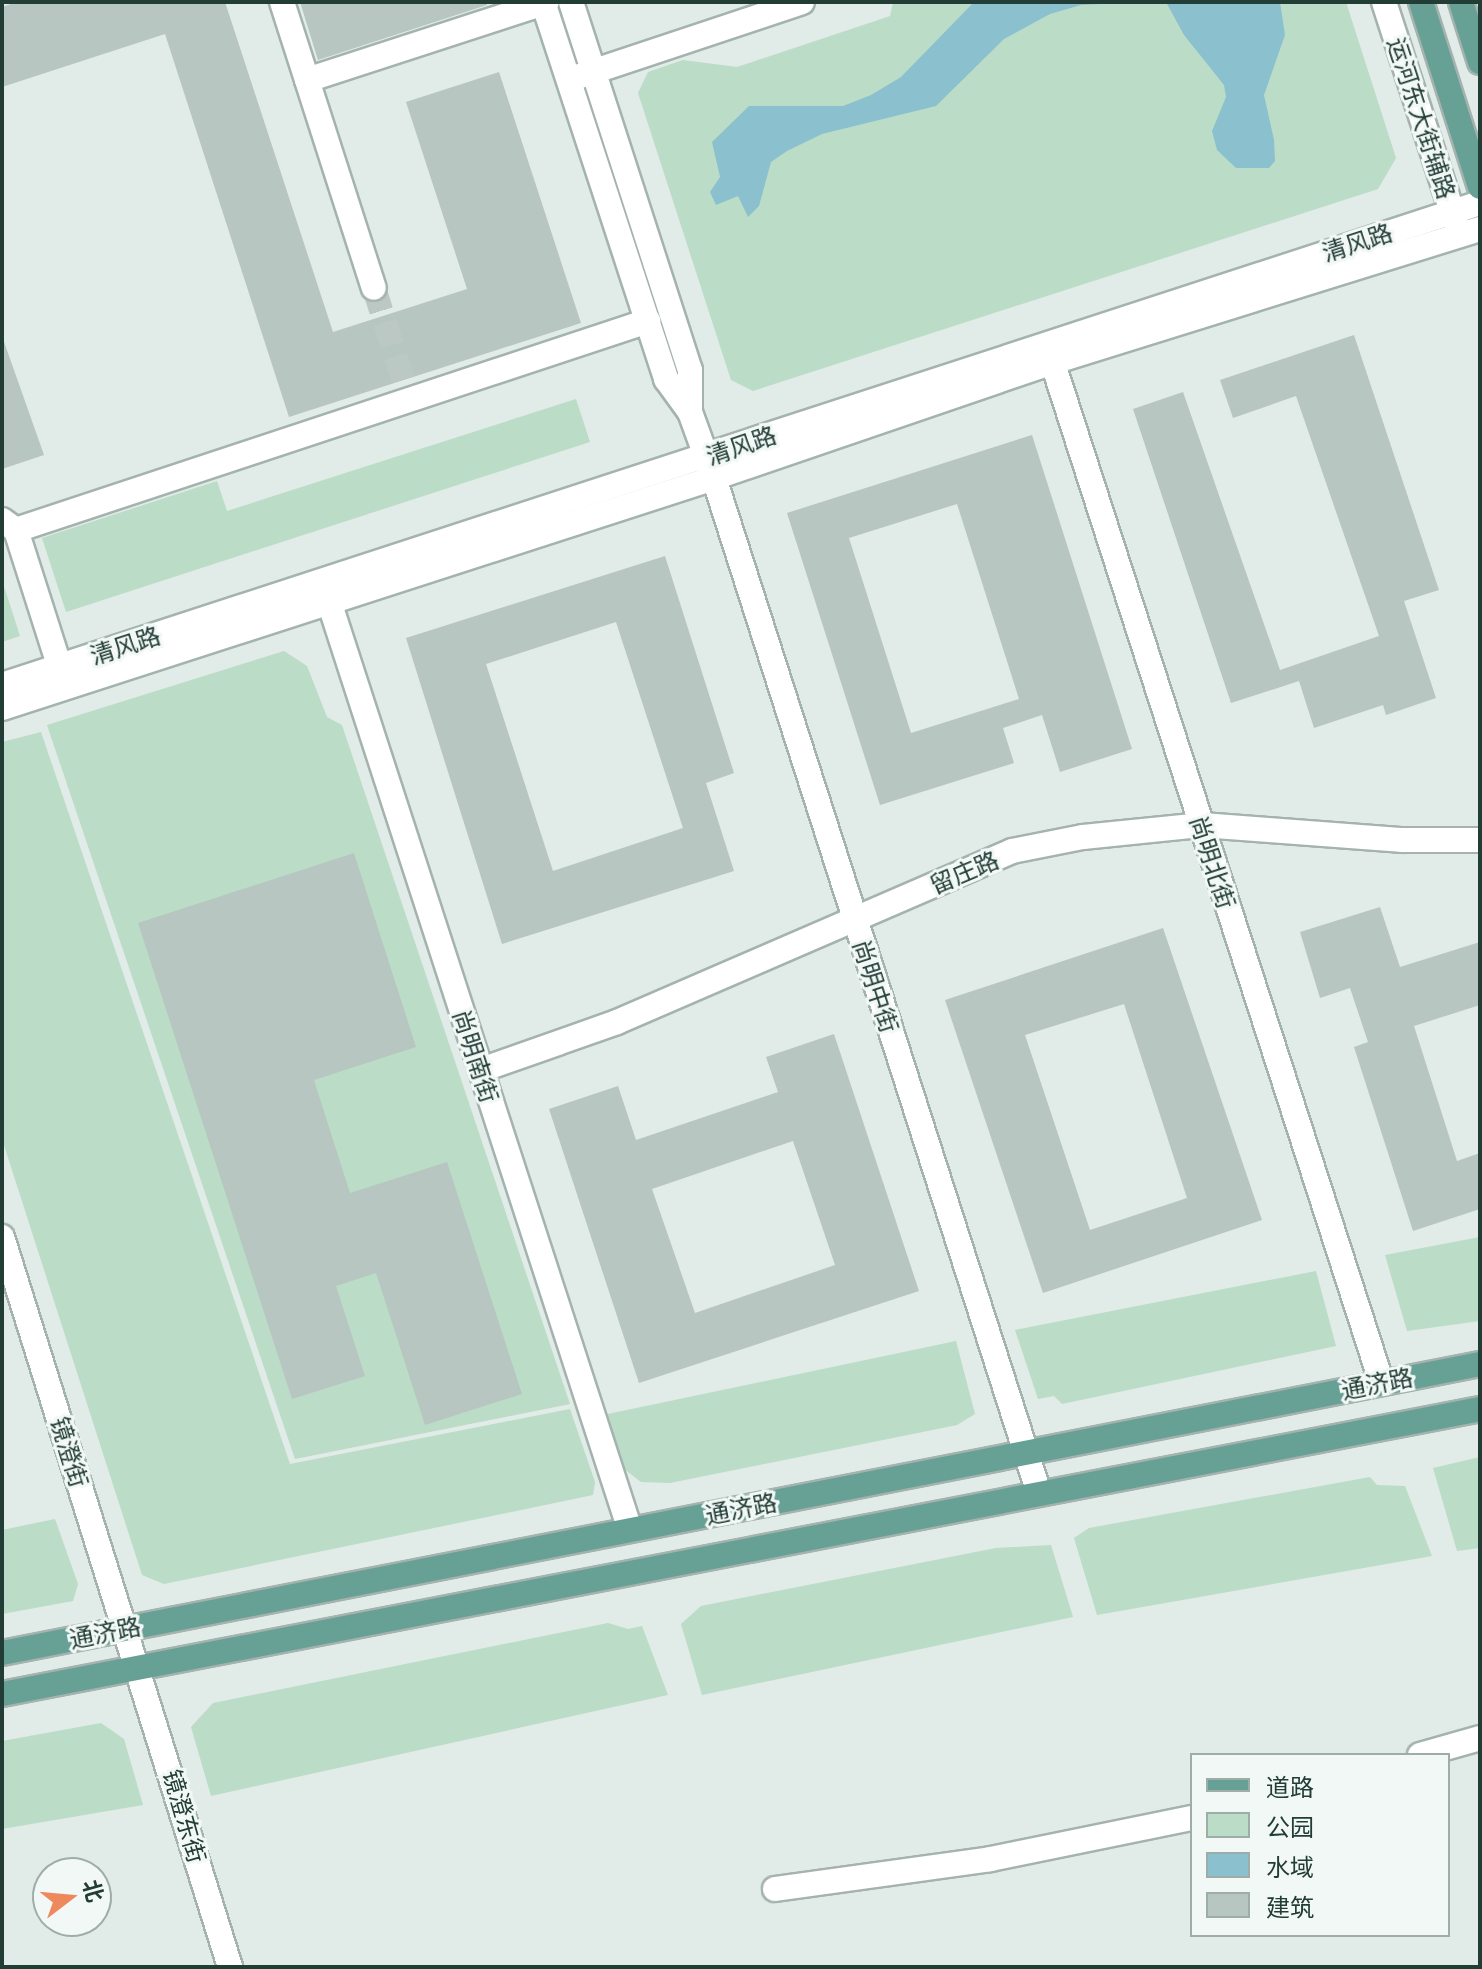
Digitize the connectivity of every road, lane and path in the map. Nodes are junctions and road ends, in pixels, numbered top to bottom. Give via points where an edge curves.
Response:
1 (282, 2) edge
2 (544, 2) edge
3 (571, 2) edge
4 (802, 2) edge
5 (1384, 2) edge
6 (1421, 2) edge
7 (1461, 2) edge
8 (1480, 62) edge
9 (581, 76) junction
10 (307, 80) junction
11 (1480, 187) edge
12 (1480, 203) edge
13 (1464, 225) edge
14 (374, 288) tunnel mouth
15 (648, 321) junction
16 (1049, 352) junction
17 (690, 412) junction
18 (710, 468) junction
19 (9, 525) edge
20 (326, 592) junction
21 (64, 677) junction
22 (2, 685) edge
23 (2, 708) edge
24 (1202, 825) junction
25 (1480, 840) edge
26 (855, 920) junction
27 (481, 1070) junction
28 (2, 1237) edge
29 (1480, 1364) edge
30 (1381, 1381) junction
31 (1480, 1409) edge
32 (1025, 1451) junction
33 (1039, 1493) junction
34 (630, 1530) junction
35 (124, 1627) junction
36 (2, 1653) edge
37 (138, 1667) junction
38 (2, 1694) edge
39 (1480, 1738) edge
40 (1427, 1753) edge
41 (1190, 1818) edge
42 (775, 1889) dead end
43 (230, 1967) edge

1 - 10 street
2 - 9 street
2 - 10 street
3 - 9 street
4 - 9 street
5 - 13 street, 运河东大街辅路
6 - 11 main road
7 - 8 main road
9 - 15 street
9 - 17 street via 690,370
10 - 14 street
12 - 13 street, 清风路
13 - 16 street, 清风路
15 - 17 street via 666,379
15 - 19 street via 407,393
16 - 18 street, 清风路
16 - 24 street, 尚明北街
17 - 18 street, 尚明中街
18 - 20 street, 清风路
18 - 26 street, 尚明中街
19 - 21 street
20 - 21 street, 清风路
20 - 27 street, 尚明南街
21 - 22 street, 清风路
21 - 23 street, 清风路
24 - 25 street, 留庄路 via 1403,840
24 - 26 street, 留庄路 via 1083,837 1012,851
24 - 30 street, 尚明北街
26 - 27 street, 留庄路 via 617,1022
26 - 32 street, 尚明中街
27 - 34 street, 尚明南街
28 - 35 street, 镜澄街
29 - 30 main road, 通济路
30 - 32 main road, 通济路
31 - 33 main road, 通济路
32 - 33 street, 尚明中街
32 - 34 main road, 通济路
33 - 37 main road, 通济路
34 - 35 main road, 通济路
35 - 36 main road, 通济路
35 - 37 street, 镜澄街
37 - 38 main road, 通济路
37 - 43 street, 镜澄东街
39 - 40 street
41 - 42 street via 990,1859

